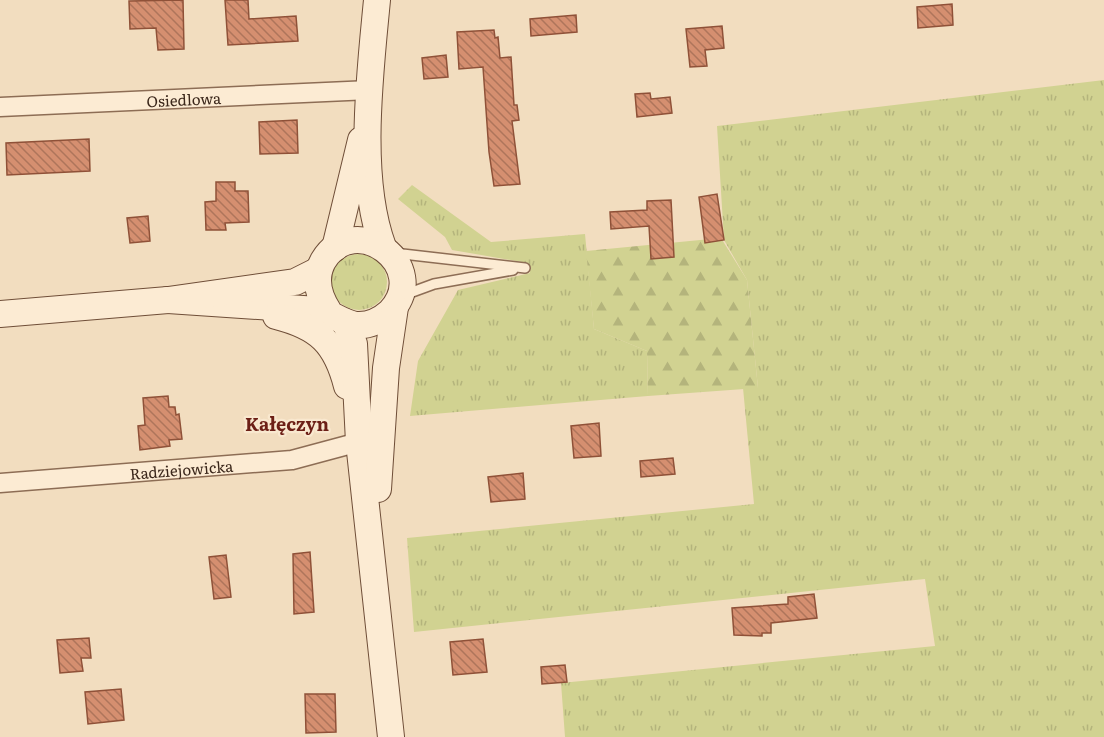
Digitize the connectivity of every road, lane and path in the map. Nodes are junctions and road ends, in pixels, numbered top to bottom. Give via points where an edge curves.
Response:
1 (377, 0) edge
2 (369, 101) junction
3 (0, 107) edge
4 (335, 248) junction
5 (386, 250) junction
6 (319, 270) junction
7 (168, 300) junction
8 (397, 302) junction
9 (230, 306) junction
10 (0, 314) edge
11 (337, 317) junction
12 (359, 442) junction
13 (0, 483) edge
14 (375, 570) junction
15 (391, 737) edge

1 - 2 main road
2 - 3 street, Osiedlowa
2 - 4 main road
2 - 5 main road via 373,215
4 - 5 main road via 359,240
4 - 6 main road
5 - 8 main road via 400,268 402,288
5 - 8 lane via 525,268 434,284
6 - 7 main road via 295,282
6 - 11 main road via 321,300
7 - 9 main road
7 - 10 main road
8 - 11 main road via 385,317 372,323 358,325
8 - 14 main road via 379,440
9 - 11 main road
9 - 12 main road via 293,320 329,342 342,367
11 - 12 main road via 354,344
12 - 13 street, Radziejowicka via 292,460
12 - 14 main road
14 - 15 main road

